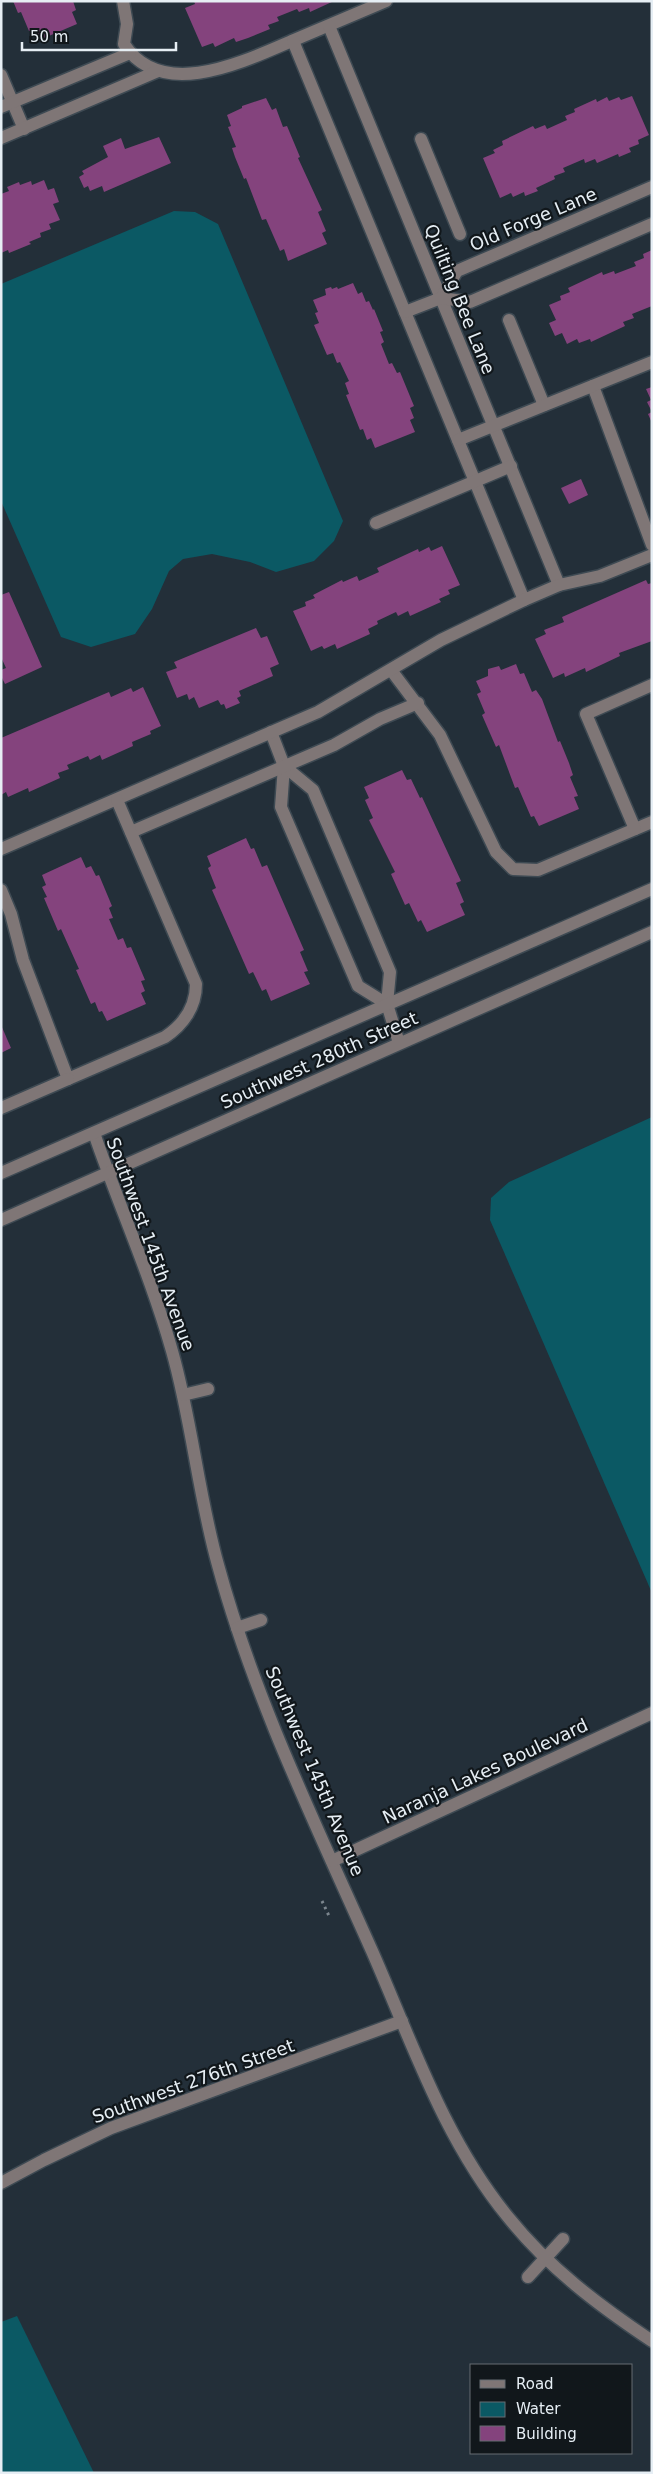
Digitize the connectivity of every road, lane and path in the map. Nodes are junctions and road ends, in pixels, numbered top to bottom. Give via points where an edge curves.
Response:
1 (123, 1) edge
2 (386, 1) edge
3 (328, 26) junction
4 (293, 40) junction
5 (130, 54) junction
6 (158, 71) junction
7 (1, 75) edge
8 (7, 105) edge
9 (24, 129) junction
10 (1, 138) edge
11 (421, 139) dead end
12 (652, 187) edge
13 (652, 224) edge
14 (460, 234) dead end
15 (441, 298) junction
16 (406, 312) junction
17 (510, 320) dead end
18 (652, 362) edge
19 (593, 386) junction
20 (544, 405) junction
21 (494, 425) junction
22 (458, 440) junction
23 (511, 466) junction
24 (476, 481) junction
25 (376, 523) dead end
26 (652, 545) edge
27 (652, 555) edge
28 (560, 585) junction
29 (524, 600) junction
30 (392, 670) junction
31 (652, 685) edge
32 (418, 703) junction
33 (271, 732) junction
34 (284, 766) junction
35 (117, 800) junction
36 (652, 822) edge
37 (635, 829) junction
38 (131, 832) junction
39 (1, 849) edge
40 (652, 889) edge
41 (1, 890) edge
42 (652, 932) edge
43 (387, 1004) junction
44 (400, 1043) junction
45 (68, 1079) junction
46 (1, 1108) edge
47 (94, 1133) junction
48 (1, 1173) edge
49 (107, 1173) junction
50 (1, 1220) edge
51 (208, 1389) dead end
52 (183, 1395) junction
53 (261, 1620) dead end
54 (238, 1628) junction
55 (652, 1713) edge
56 (332, 1861) junction
57 (322, 1900) dead end
58 (330, 1918) dead end
59 (402, 2021) junction
60 (1, 2183) edge
61 (563, 2239) dead end
62 (546, 2260) junction
63 (528, 2277) dead end
64 (652, 2342) edge

1 - 5 street via 127,24 124,44
2 - 3 street
3 - 4 street
3 - 15 street, Quilting Bee Lane
4 - 6 street via 221,70 182,74
4 - 16 street
5 - 6 street
5 - 8 street
6 - 9 street
7 - 8 street
8 - 9 street
9 - 10 street
11 - 14 street
12 - 15 street, Old Forge Lane via 457,271
13 - 15 street via 470,302
15 - 16 street
15 - 21 street, Quilting Bee Lane
16 - 22 street
17 - 20 street
18 - 19 street
19 - 20 street
19 - 26 street
20 - 21 street
21 - 22 street
21 - 23 street, Quilting Bee Lane
22 - 24 street
23 - 24 street
23 - 28 street, Quilting Bee Lane
24 - 25 street
24 - 29 street
27 - 28 street via 600,576
28 - 29 street
29 - 30 street via 441,640
30 - 32 street
30 - 33 street via 318,712
31 - 37 street via 586,714
32 - 34 street
32 - 37 street via 440,735 496,852 513,869 538,870
33 - 34 street
33 - 35 street
34 - 38 street
34 - 43 street via 313,790 390,972
34 - 43 street via 281,807 354,978 358,986
35 - 38 street
35 - 39 street
36 - 37 street
38 - 45 street via 196,984 196,997 178,1028 164,1037
40 - 43 street, Southwest 280th Street
41 - 45 street
42 - 44 street, Southwest 280th Street
43 - 44 street
43 - 47 street, Southwest 280th Street
44 - 49 street, Southwest 280th Street
45 - 46 street
47 - 48 street, Southwest 280th Street
47 - 49 street, Southwest 145th Avenue
49 - 50 street, Southwest 280th Street
49 - 52 street, Southwest 145th Avenue via 148,1274
51 - 52 street
52 - 54 street, Southwest 145th Avenue via 212,1544
53 - 54 street
54 - 56 street, Southwest 145th Avenue
55 - 56 street, Naranja Lakes Boulevard
56 - 59 street, Southwest 145th Avenue
57 - 58 path
59 - 60 street, Southwest 276th Street via 111,2128
59 - 62 street, Southwest 145th Avenue via 444,2116 472,2168 507,2216
61 - 62 street
62 - 63 street
62 - 64 street, Southwest 145th Avenue via 598,2304

